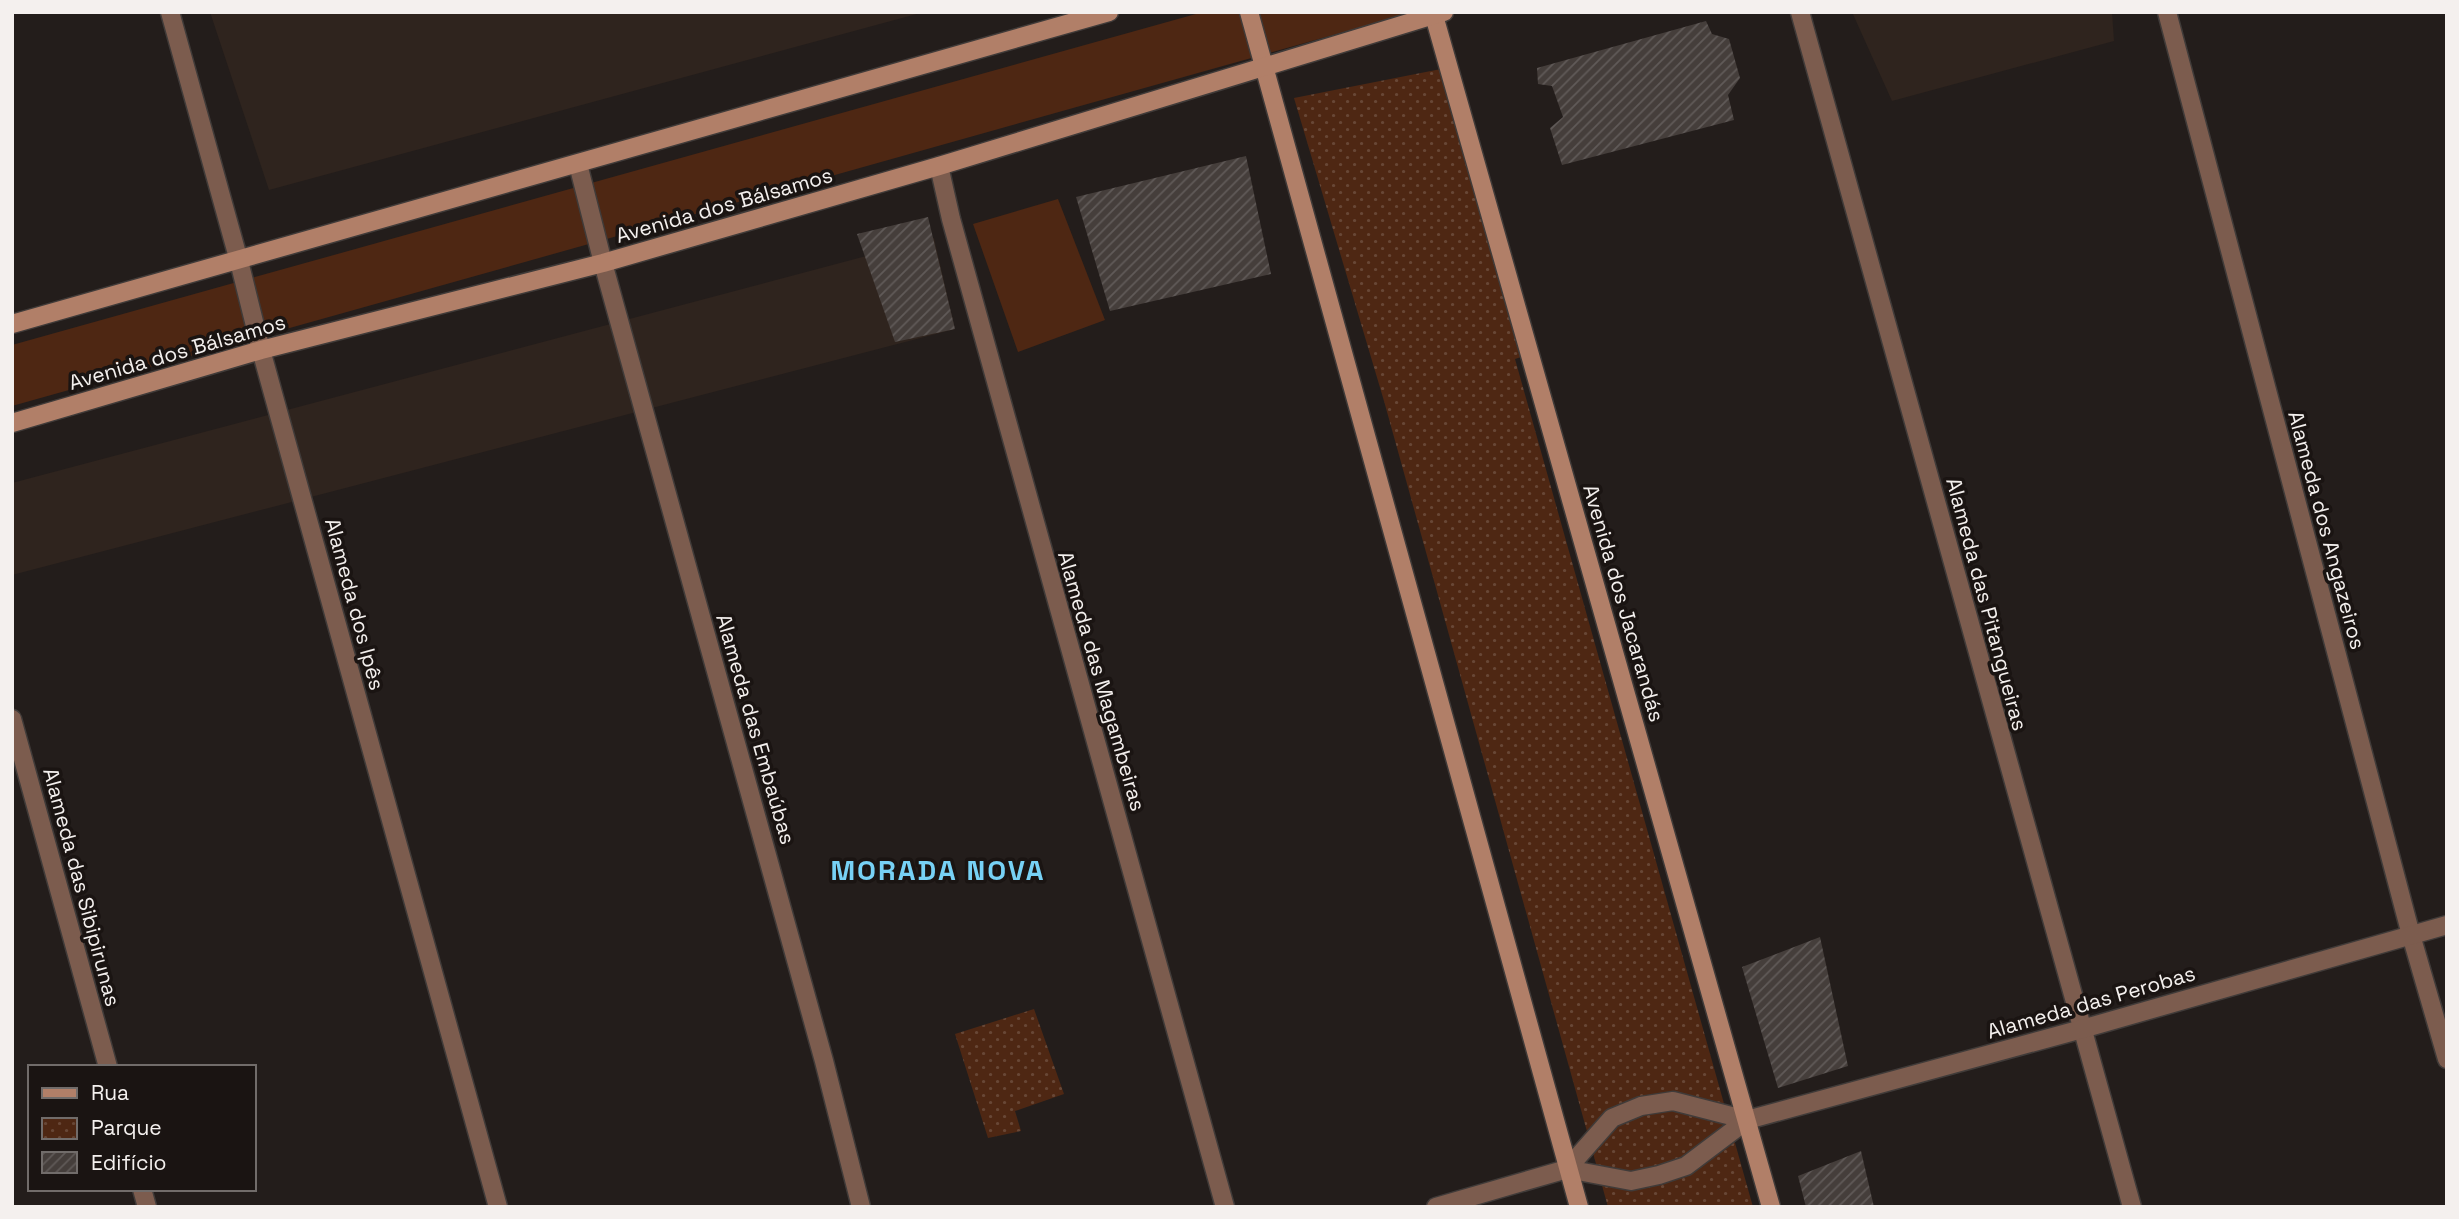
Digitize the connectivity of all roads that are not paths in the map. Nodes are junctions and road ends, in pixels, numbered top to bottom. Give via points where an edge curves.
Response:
1 (170, 12) edge
2 (1109, 12) edge
3 (1249, 12) edge
4 (1800, 12) edge
5 (2167, 12) edge
6 (1437, 13) edge
7 (1262, 68) junction
8 (578, 164) junction
9 (939, 166) junction
10 (239, 261) junction
11 (603, 263) junction
12 (12, 324) edge
13 (261, 350) junction
14 (12, 423) edge
15 (12, 719) edge
16 (2447, 925) edge
17 (2411, 935) junction
18 (2082, 1029) junction
19 (2447, 1059) edge
20 (107, 1065) edge
21 (1747, 1120) junction
22 (1567, 1169) junction
23 (498, 1207) edge
24 (861, 1207) edge
25 (1225, 1207) edge
26 (1436, 1207) edge
27 (1579, 1207) edge
28 (1771, 1207) edge
29 (2132, 1207) edge

1 - 10 street, Alameda dos Ipês
2 - 8 street
3 - 7 street
4 - 18 street, Alameda das Pitangueiras
5 - 17 street, Alameda dos Angazeiros
6 - 7 street, Avenida dos Bálsamos
6 - 21 street, Avenida dos Jacarandás
7 - 9 street, Avenida dos Bálsamos
7 - 22 street
8 - 10 street
8 - 11 street, Alameda das Embaúbas
9 - 11 street, Avenida dos Bálsamos
9 - 25 street, Alameda das Magambeiras
10 - 12 street
10 - 13 street, Alameda dos Ipês
11 - 13 street, Avenida dos Bálsamos
11 - 24 street, Alameda das Embaúbas
13 - 14 street, Avenida dos Bálsamos
13 - 23 street, Alameda dos Ipês
15 - 20 street, Alameda das Sibipirunas
16 - 17 street, Alameda das Perobas
17 - 18 street, Alameda das Perobas
17 - 19 street, Alameda dos Angazeiros
18 - 21 street, Alameda das Perobas
18 - 29 street, Alameda das Pitangueiras
21 - 22 street, Alameda das Perobas via 1686,1166 1659,1175 1631,1181
21 - 22 street, Alameda das Perobas via 1673,1101 1641,1106 1612,1118
21 - 28 street, Avenida dos Jacarandás
22 - 26 street, Alameda das Perobas
22 - 27 street

